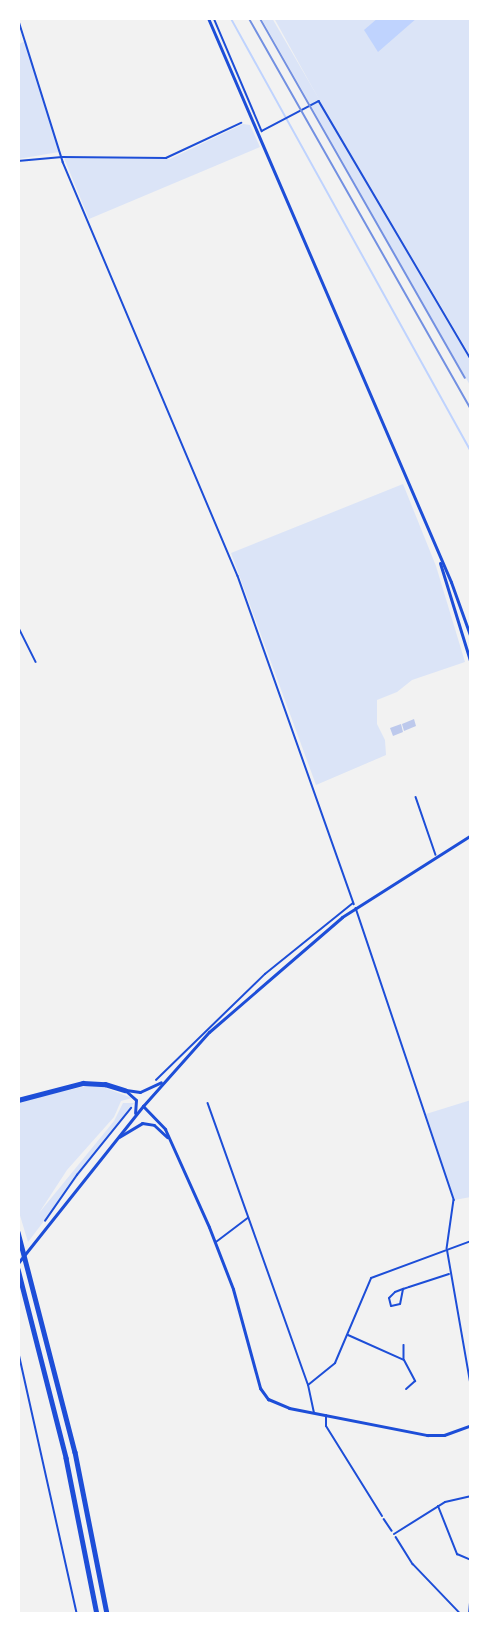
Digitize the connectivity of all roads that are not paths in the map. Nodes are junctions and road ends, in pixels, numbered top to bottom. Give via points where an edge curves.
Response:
1 (208, 18) edge
2 (436, 550) junction
3 (471, 638) edge
4 (471, 664) edge
5 (416, 797) dead end
6 (471, 835) edge
7 (436, 855) junction
8 (355, 908) junction
9 (165, 1079) junction
10 (125, 1090) junction
11 (18, 1100) edge
12 (208, 1103) dead end
13 (143, 1106) junction
14 (135, 1116) junction
15 (116, 1140) junction
16 (172, 1143) junction
17 (249, 1217) junction
18 (18, 1232) edge
19 (471, 1241) edge
20 (215, 1243) junction
21 (447, 1250) junction
22 (18, 1263) edge
23 (18, 1269) edge
24 (449, 1274) junction
25 (403, 1289) junction
26 (348, 1335) junction
27 (404, 1345) dead end
28 (18, 1351) edge
29 (404, 1360) junction
30 (308, 1385) junction
31 (471, 1388) edge
32 (406, 1389) dead end
33 (314, 1413) junction
34 (326, 1415) junction
35 (471, 1425) edge
36 (471, 1496) edge
37 (438, 1506) junction
38 (382, 1516) road end
39 (394, 1534) road end
40 (471, 1560) edge
41 (471, 1593) edge
42 (78, 1614) edge
43 (97, 1614) edge
44 (107, 1614) edge
45 (470, 1614) edge

1 - 2 main road
2 - 3 main road
2 - 4 main road
5 - 7 lane
6 - 7 main road
7 - 8 main road
8 - 9 main road via 255,989
8 - 21 lane via 454,1200
9 - 10 main road via 140,1092
9 - 13 main road
10 - 11 highway via 83,1083
10 - 14 main road via 136,1100
12 - 17 lane
13 - 14 main road
13 - 16 main road via 161,1124
14 - 15 main road
15 - 16 main road via 137,1125 149,1123
15 - 22 main road
16 - 20 main road
17 - 20 lane
17 - 30 lane
18 - 44 highway via 75,1452
19 - 21 street
20 - 33 main road via 233,1289 260,1388 280,1406
21 - 24 street
21 - 26 street via 374,1275
23 - 43 highway via 66,1458
24 - 25 street
24 - 31 street
25 - 25 street via 389,1298 391,1306 400,1304
26 - 29 street
26 - 30 street via 331,1370
27 - 29 lane
28 - 42 street
29 - 32 street via 415,1381
30 - 33 street
33 - 34 main road
34 - 35 main road via 427,1436 444,1435
34 - 38 street via 326,1426
36 - 37 street
37 - 39 street
37 - 40 street via 456,1554
41 - 45 street

